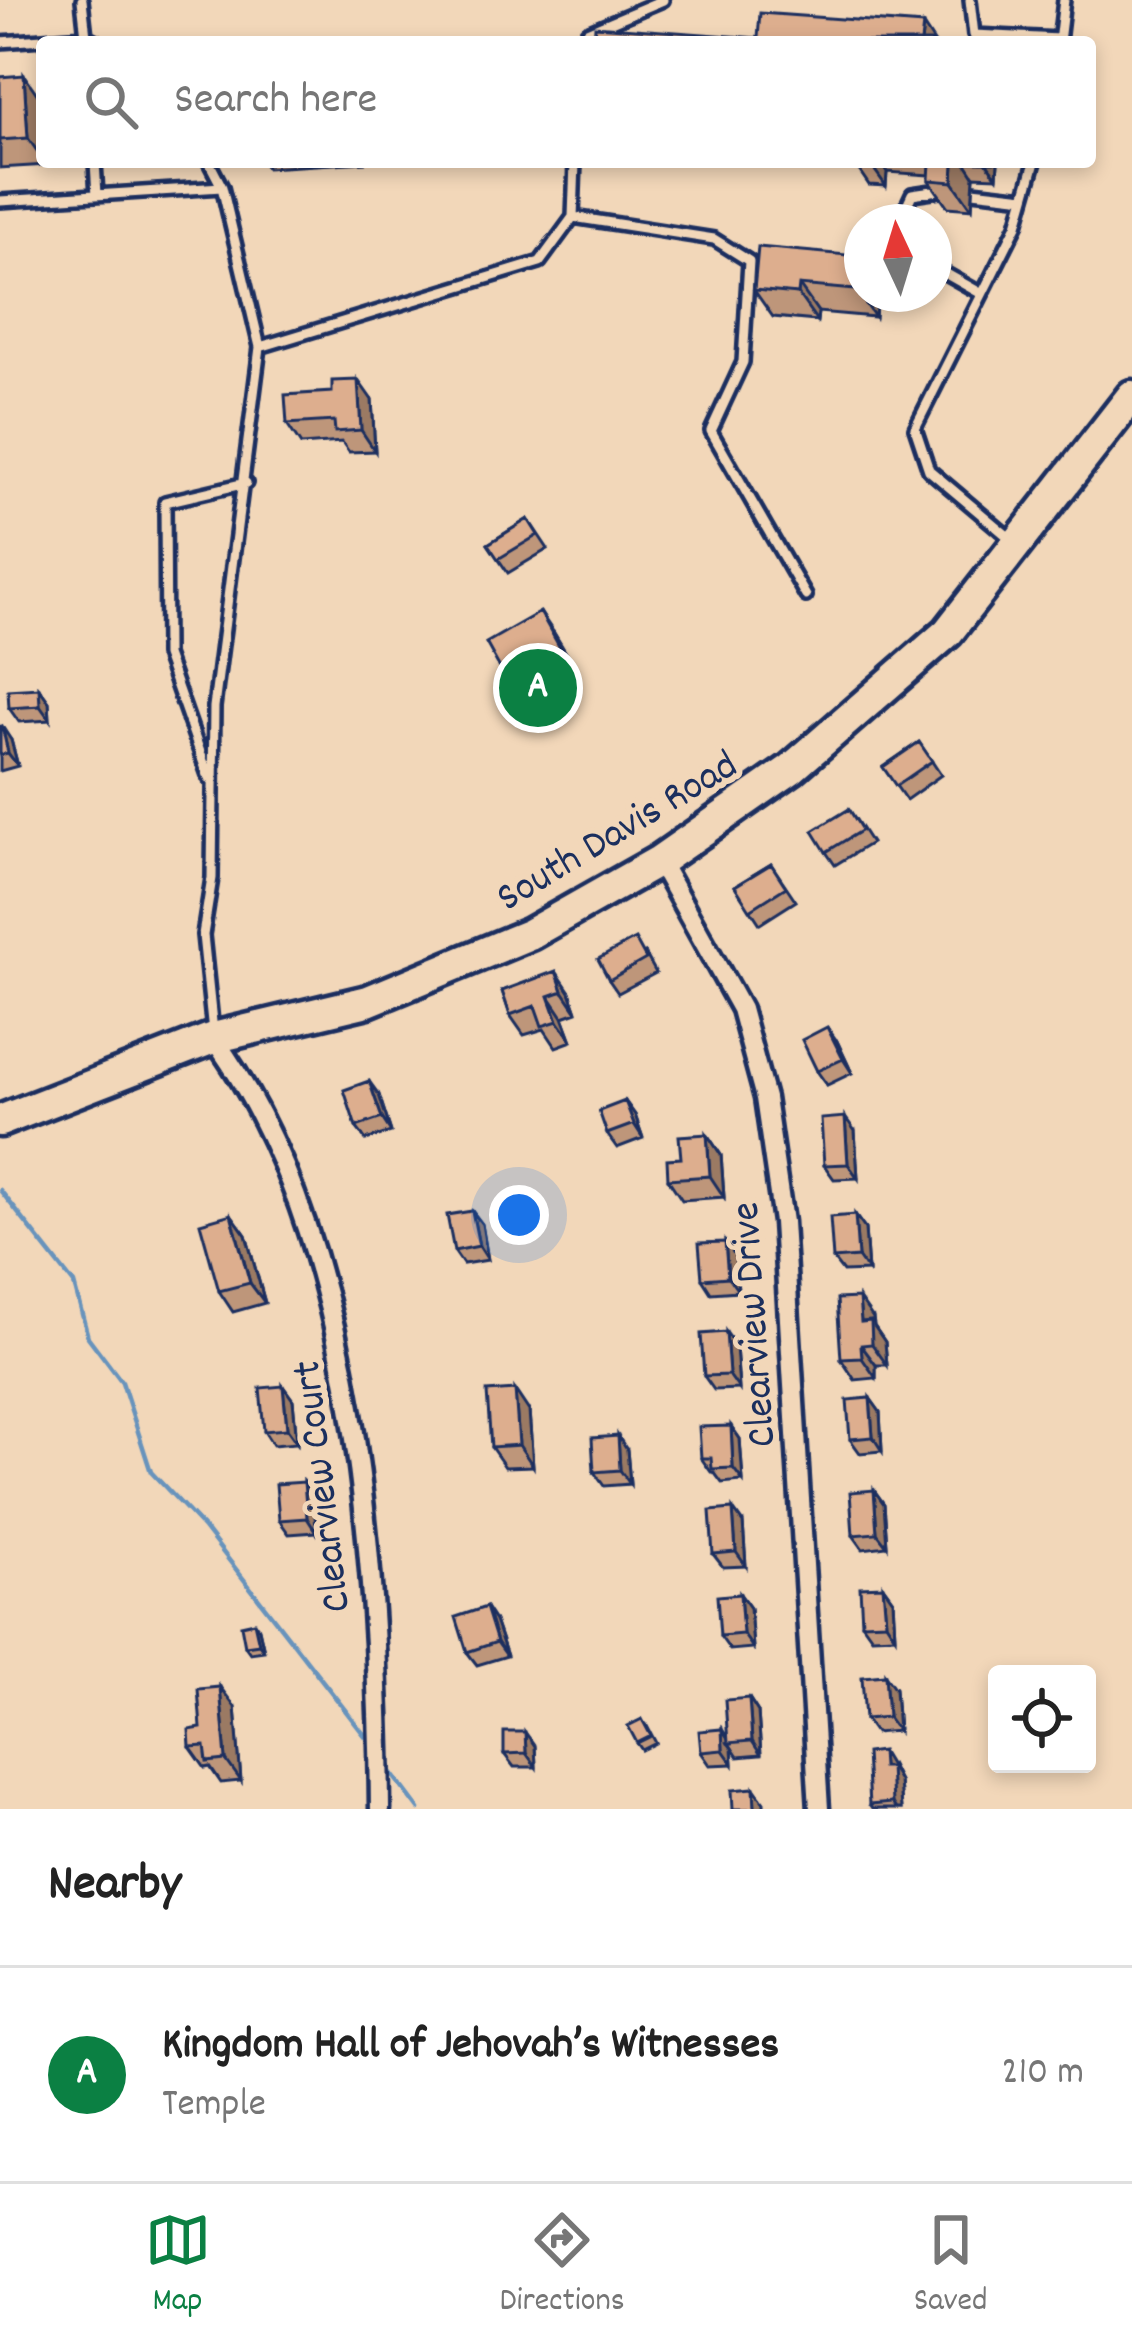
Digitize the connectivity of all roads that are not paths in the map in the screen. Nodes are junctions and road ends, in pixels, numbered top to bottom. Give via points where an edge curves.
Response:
1 (82, 0) edge
2 (663, 0) edge
3 (970, 0) edge
4 (1064, 0) edge
5 (86, 36) edge
6 (587, 36) edge
7 (991, 36) edge
8 (1060, 36) edge
9 (36, 41) edge
10 (0, 42) edge
11 (95, 168) edge
12 (212, 168) edge
13 (575, 168) edge
14 (1033, 168) edge
15 (222, 187) junction
16 (949, 190) edge
17 (973, 191) dead end
18 (97, 195) junction
19 (1025, 197) junction
20 (0, 201) edge
21 (907, 204) edge
22 (573, 218) junction
23 (952, 277) edge
24 (982, 294) junction
25 (260, 346) junction
26 (1132, 396) edge
27 (246, 483) junction
28 (1020, 546) junction
29 (806, 596) dead end
30 (213, 788) junction
31 (659, 860) junction
32 (213, 1038) junction
33 (0, 1121) edge
34 (380, 1809) edge
35 (819, 1809) edge

1 - 5 lane
2 - 6 lane
3 - 7 lane via 974,35
4 - 8 lane
9 - 10 lane
11 - 18 lane
12 - 15 lane
13 - 22 lane
14 - 19 lane
15 - 18 lane
15 - 25 lane
16 - 21 lane via 912,194
17 - 19 lane
18 - 20 lane
19 - 24 lane
22 - 25 lane via 541,262
22 - 29 lane via 714,238 749,261 742,362 711,431
23 - 24 lane
24 - 28 lane via 915,428 929,470
25 - 27 lane
26 - 28 main road, South Davis Road
27 - 30 lane via 214,706
27 - 30 lane via 165,502 166,656
28 - 31 main road, South Davis Road via 903,674 791,769
30 - 32 lane via 202,935
31 - 32 main road, South Davis Road via 530,934 368,1000
31 - 35 street, Clearview Drive via 741,1009 765,1098 783,1222
32 - 33 main road, South Davis Road
32 - 34 street, Clearview Court via 248,1085 301,1219 349,1382

